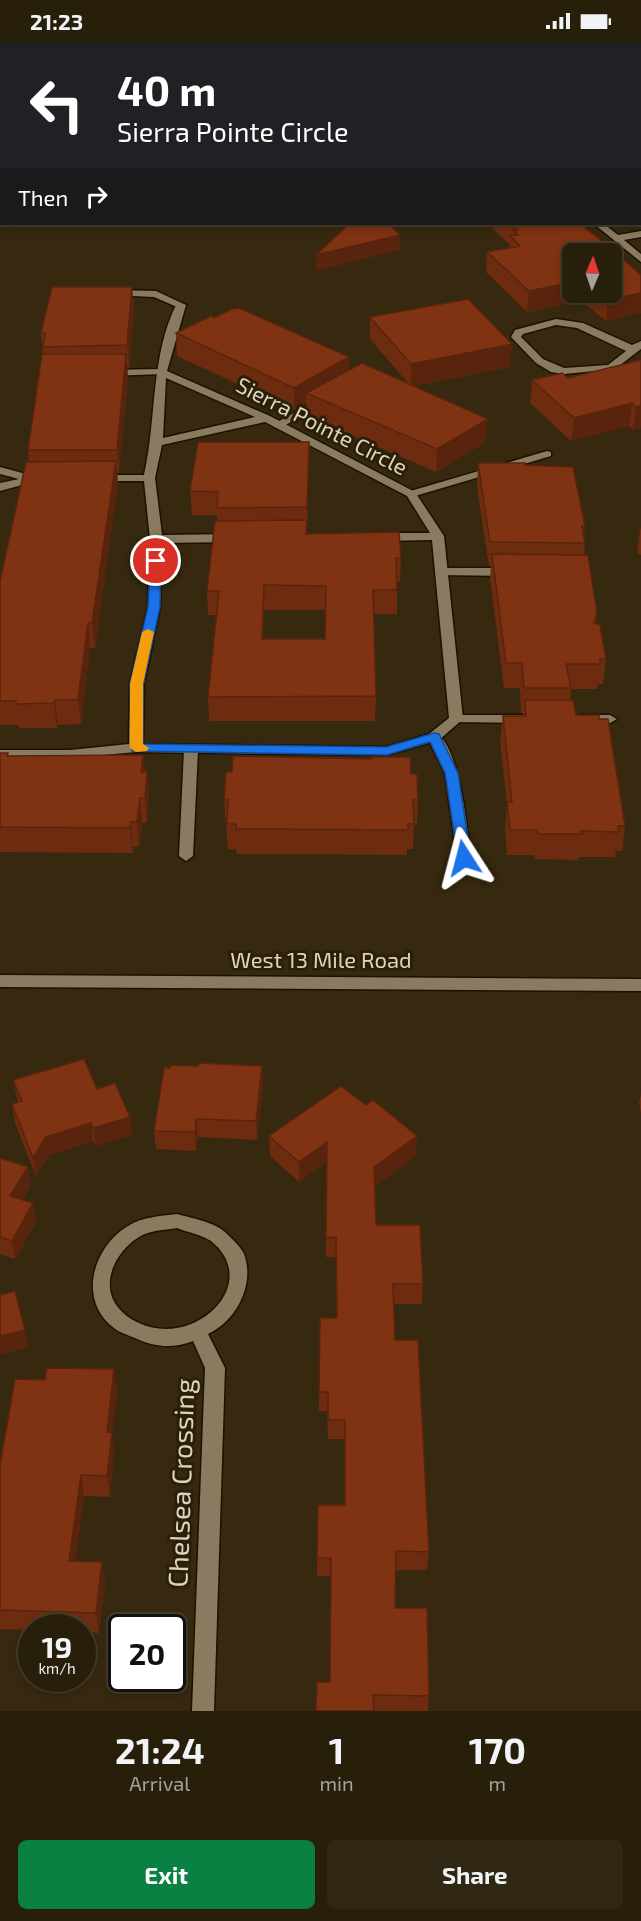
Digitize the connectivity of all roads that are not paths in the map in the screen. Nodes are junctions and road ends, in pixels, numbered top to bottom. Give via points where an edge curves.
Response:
1 (600, 225) edge
2 (641, 234) edge
3 (616, 238) junction
4 (641, 259) edge
5 (103, 294) edge
6 (636, 347) edge
7 (161, 372) junction
8 (93, 373) edge
9 (330, 396) edge
10 (266, 418) junction
11 (278, 425) junction
12 (157, 443) junction
13 (547, 454) dead end
14 (0, 470) edge
15 (149, 477) junction
16 (91, 478) edge
17 (0, 487) edge
18 (411, 494) junction
19 (438, 536) junction
20 (367, 537) edge
21 (250, 538) edge
22 (156, 539) junction
23 (443, 572) junction
24 (523, 573) edge
25 (456, 719) junction
26 (539, 719) edge
27 (562, 719) edge
28 (610, 719) edge
29 (434, 737) junction
30 (136, 748) junction
31 (191, 750) junction
32 (0, 754) edge
33 (186, 856) dead end
34 (464, 858) dead end
35 (0, 981) edge
36 (641, 985) edge
37 (198, 1332) junction
38 (203, 1711) edge

1 - 3 street
2 - 3 street
3 - 4 street
5 - 7 street via 156,294 181,305
6 - 6 street via 612,367 566,374 542,364 516,337 519,332 556,322 579,325
7 - 8 street
7 - 10 street, Sierra Pointe Circle
7 - 12 street
9 - 11 street
10 - 11 street, Sierra Pointe Circle
10 - 12 street
11 - 18 street, Sierra Pointe Circle
12 - 15 street
13 - 18 street
14 - 17 street via 39,479
15 - 16 street
15 - 22 street
18 - 19 street, Sierra Pointe Circle
19 - 20 street
19 - 23 street, Sierra Pointe Circle
21 - 22 street
22 - 30 street via 154,607 136,684
23 - 24 street
23 - 25 street, Sierra Pointe Circle
25 - 26 street
25 - 29 street
27 - 28 street
29 - 31 street via 387,751
29 - 34 street via 452,773
30 - 31 street
30 - 32 street via 70,754
31 - 33 street
35 - 36 street, West 13 Mile Road
37 - 37 street via 218,1320 232,1304 240,1285 239,1266 232,1248 218,1234 177,1221 154,1223 116,1245 105,1261 100,1280 103,1299 113,1316 130,1330 151,1337 175,1338
37 - 38 street, Chelsea Crossing via 215,1368

